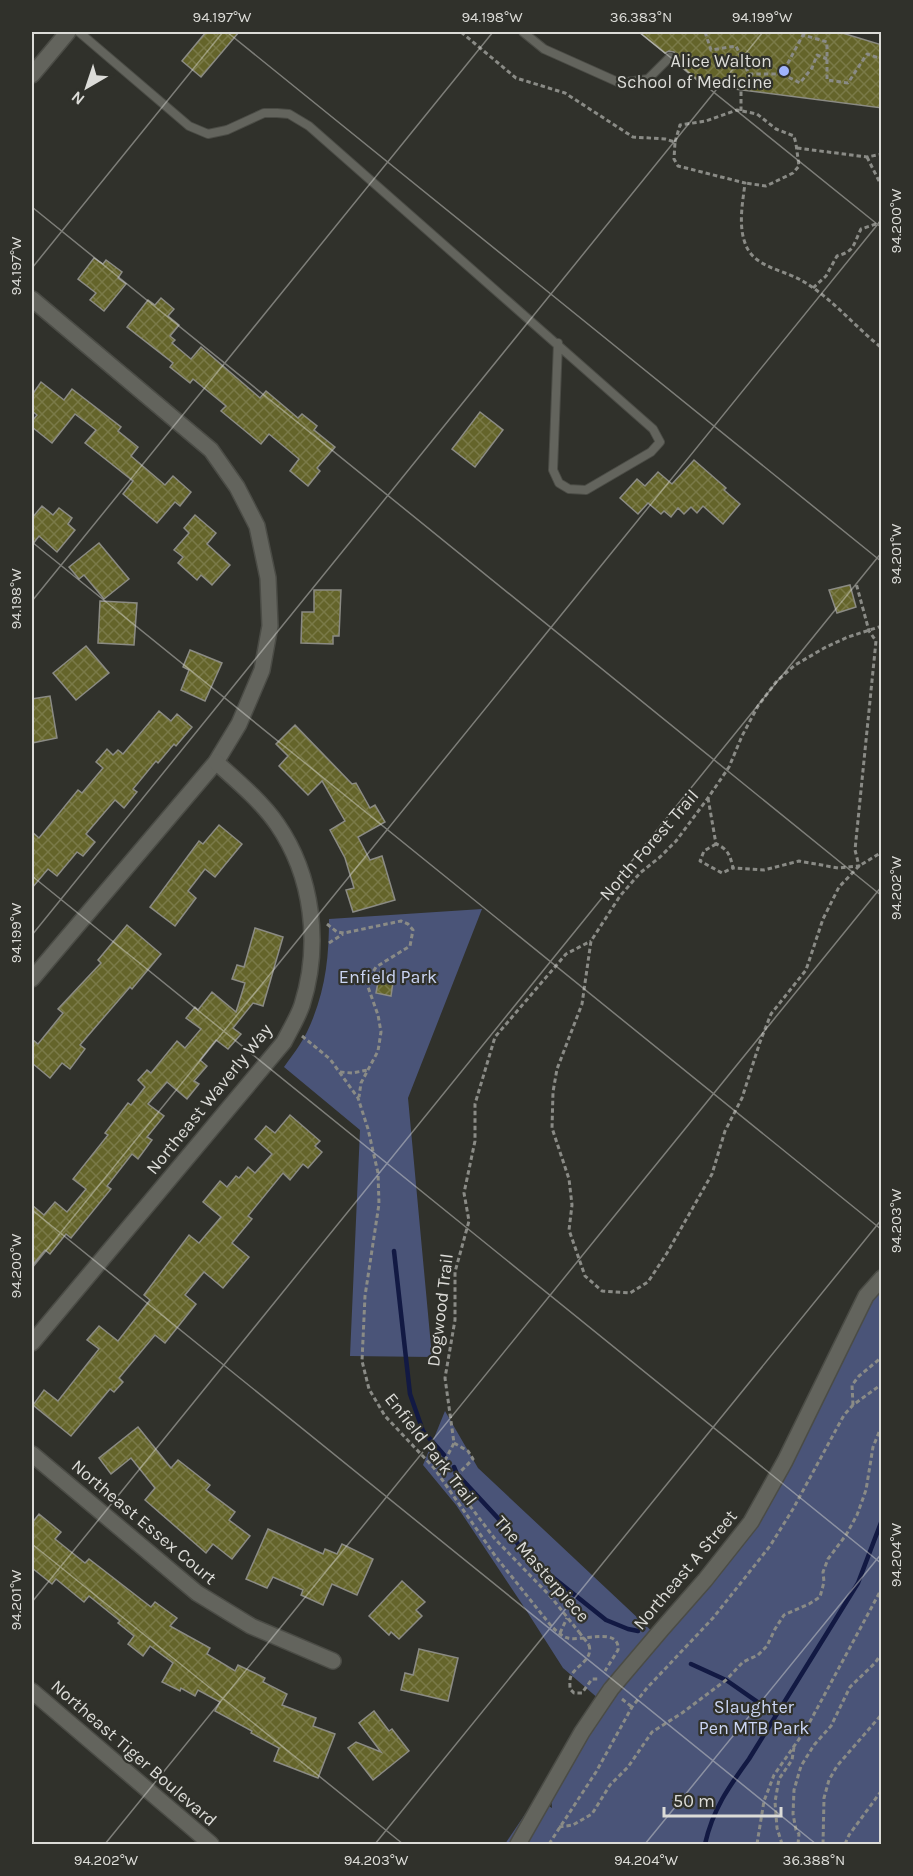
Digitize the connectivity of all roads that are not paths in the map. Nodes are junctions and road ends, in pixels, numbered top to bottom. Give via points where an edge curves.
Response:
1 (69, 32) edge
2 (79, 32) edge
3 (523, 32) edge
4 (670, 57) dead end
5 (32, 75) edge
6 (32, 299) edge
7 (558, 343) junction
8 (216, 762) junction
9 (32, 979) edge
10 (882, 1278) edge
11 (32, 1343) edge
12 (32, 1454) edge
13 (333, 1660) dead end
14 (32, 1691) edge
15 (522, 1843) edge
16 (211, 1845) edge

1 - 5 street
2 - 7 lane via 189,126 208,134 264,113 289,114 309,126
3 - 4 lane via 544,49 620,83 648,79
6 - 8 street via 210,450 237,487 257,526 268,578 270,626 262,670 239,724
7 - 7 lane via 653,429 660,442 651,452 586,489 569,489 559,483 553,470
8 - 9 street
8 - 11 street, Northeast Waverly Way via 277,824 300,865 312,914 312,964 302,1006 282,1045
10 - 15 street, Northeast A Street via 866,1296 751,1522 611,1689 582,1732
12 - 13 street, Northeast Essex Court via 197,1593 251,1626
14 - 16 street, Northeast Tiger Boulevard

